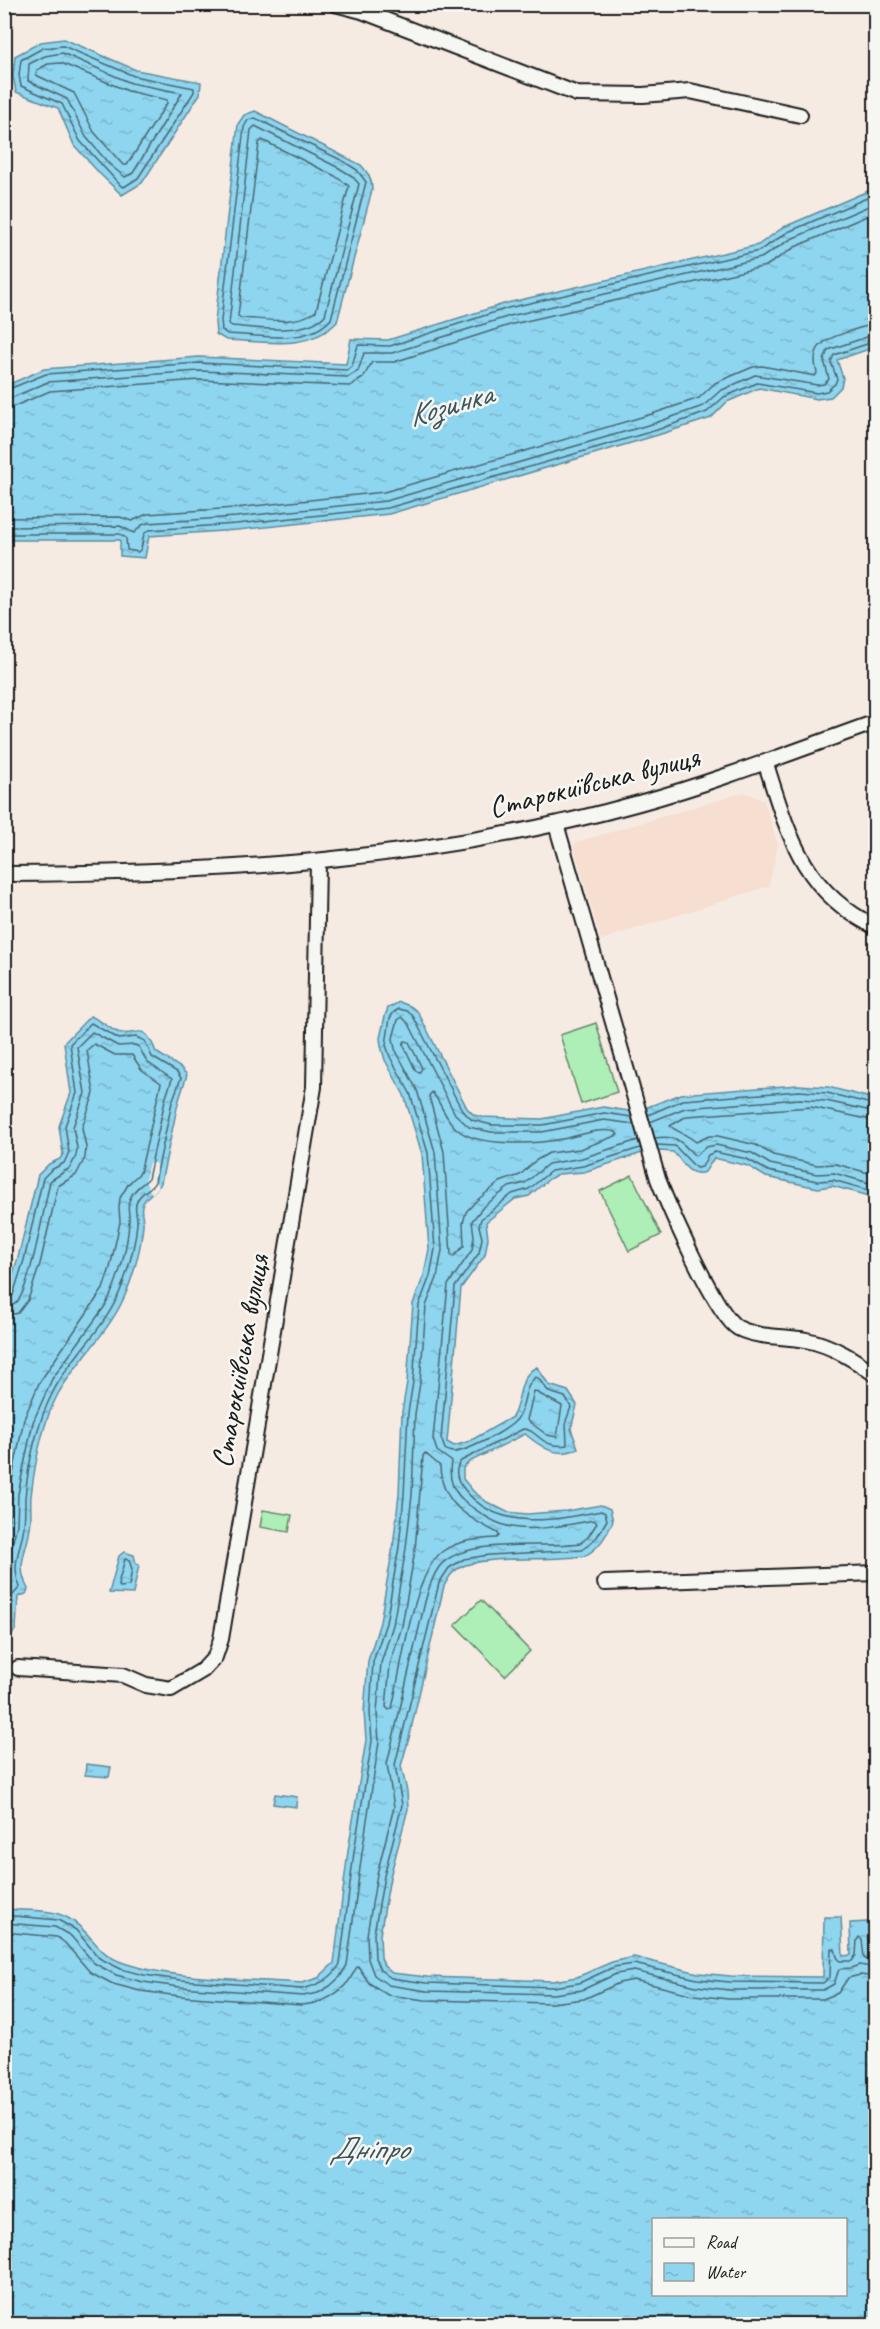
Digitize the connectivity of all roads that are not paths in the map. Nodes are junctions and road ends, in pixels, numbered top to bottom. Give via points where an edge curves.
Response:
1 (335, 4) edge
2 (800, 115) dead end
3 (876, 722) edge
4 (765, 761) junction
5 (556, 824) junction
6 (318, 862) junction
7 (4, 874) edge
8 (876, 927) edge
9 (876, 1375) edge
10 (876, 1573) edge
11 (605, 1583) dead end
12 (18, 1668) dead end

1 - 2 street via 362,10 577,94 690,91
3 - 4 street, Старокиївська вулиця
4 - 5 street, Старокиївська вулиця via 639,803
4 - 8 street via 785,823 810,874 840,906
5 - 6 street, Старокиївська вулиця
5 - 9 street via 658,1179 720,1309 737,1327 822,1344
6 - 7 street, Старокиївська вулиця
6 - 12 street, Старокиївська вулиця via 314,1087 215,1657 203,1670 171,1689 146,1685 123,1675
10 - 11 street

